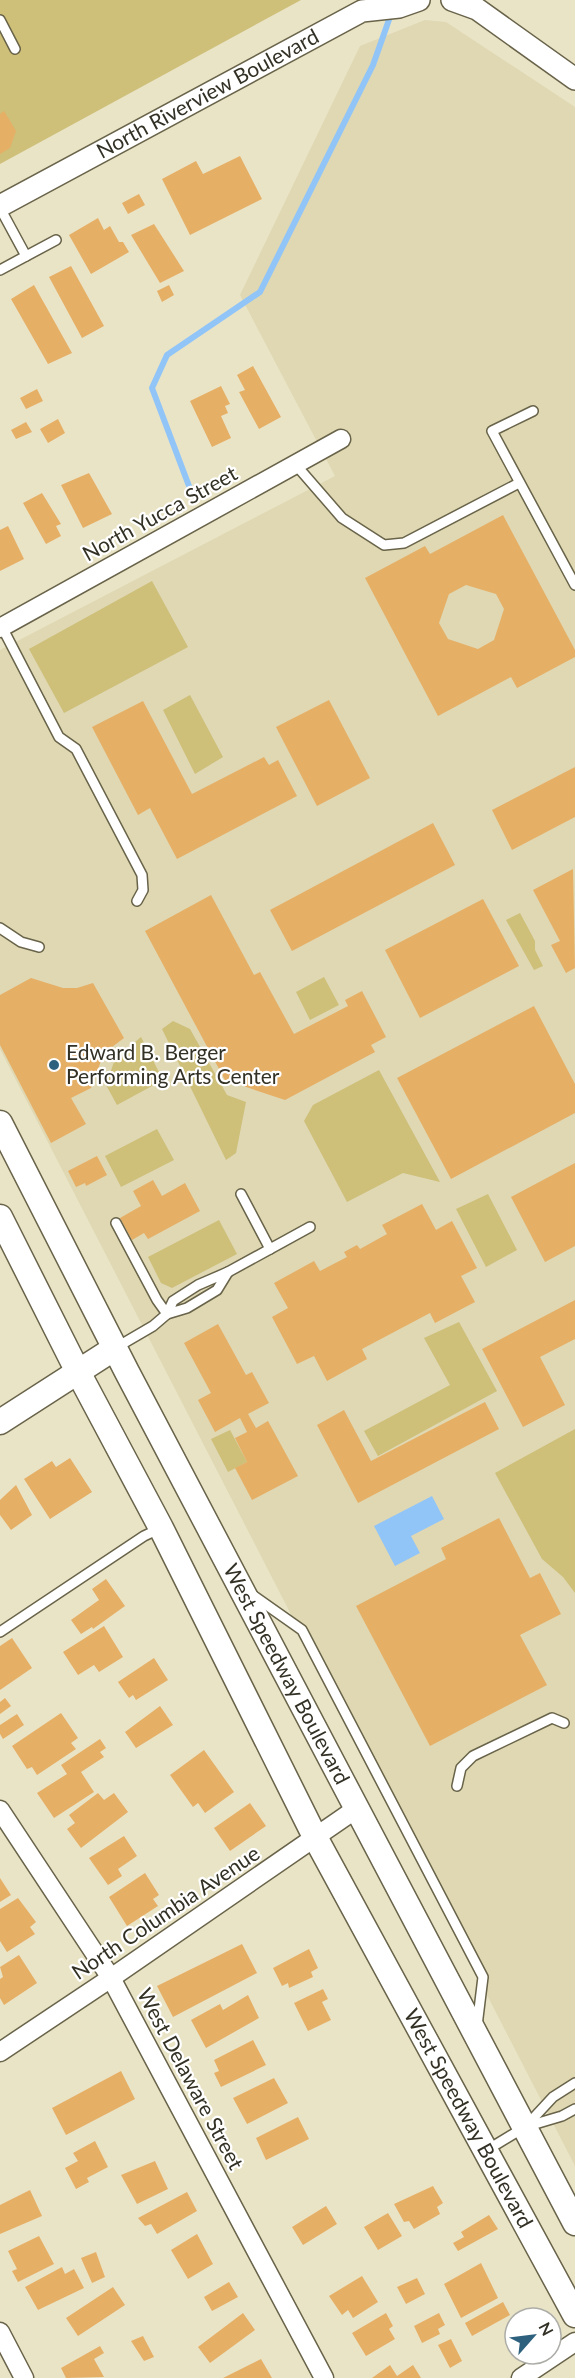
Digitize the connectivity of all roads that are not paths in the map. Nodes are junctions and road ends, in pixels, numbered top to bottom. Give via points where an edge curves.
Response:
1 (419, 0) edge
2 (452, 0) edge
3 (359, 5) edge
4 (0, 20) edge
5 (15, 49) dead end
6 (575, 79) edge
7 (0, 207) edge
8 (56, 240) dead end
9 (26, 256) junction
10 (0, 270) edge
11 (533, 411) dead end
12 (341, 439) dead end
13 (296, 465) junction
14 (519, 483) junction
15 (575, 585) edge
16 (1, 628) edge
17 (137, 901) dead end
18 (0, 928) edge
19 (39, 947) dead end
20 (0, 1123) edge
21 (241, 1194) dead end
22 (0, 1217) edge
23 (116, 1223) dead end
24 (310, 1227) dead end
25 (270, 1249) junction
26 (228, 1272) junction
27 (167, 1314) junction
28 (115, 1348) junction
29 (78, 1372) junction
30 (0, 1422) edge
31 (161, 1528) junction
32 (241, 1587) junction
33 (0, 1632) edge
34 (564, 1723) dead end
35 (457, 1786) dead end
36 (356, 1809) junction
37 (0, 1810) edge
38 (315, 1837) junction
39 (111, 1978) junction
40 (476, 2034) junction
41 (0, 2052) edge
42 (575, 2083) edge
43 (575, 2109) edge
44 (525, 2127) junction
45 (485, 2151) junction
46 (575, 2223) edge
47 (575, 2315) edge
48 (0, 2332) edge
49 (575, 2342) edge
50 (24, 2378) edge
51 (324, 2378) edge
52 (521, 2378) edge

1 - 3 street, North Riverview Boulevard via 399,7
2 - 6 street via 477,9
3 - 7 street, North Riverview Boulevard
4 - 5 lane
7 - 9 lane
8 - 9 lane
9 - 10 lane
11 - 14 lane via 492,431
12 - 13 street, North Yucca Street
13 - 14 lane via 342,518 384,545 404,543
13 - 16 street, North Yucca Street
14 - 15 lane
16 - 17 lane via 59,737 76,749 142,875 143,890
18 - 19 lane via 21,942
20 - 28 main road, West Speedway Boulevard
21 - 25 lane
22 - 29 main road, West Speedway Boulevard
23 - 27 lane
24 - 25 lane
25 - 26 lane
26 - 27 lane via 198,1284 174,1301
26 - 27 lane via 217,1290 187,1308
27 - 28 lane
28 - 29 main road
28 - 32 main road, West Speedway Boulevard
29 - 30 main road
29 - 31 main road, West Speedway Boulevard
31 - 33 lane
31 - 38 main road, West Speedway Boulevard
32 - 36 main road, West Speedway Boulevard
32 - 40 lane via 302,1630 483,1977
34 - 35 lane via 552,1718 473,1756 461,1768
36 - 38 street, North Columbia Avenue
36 - 40 main road, West Speedway Boulevard
37 - 39 street, West Delaware Street
38 - 39 street, North Columbia Avenue
38 - 45 main road, West Speedway Boulevard
39 - 41 street, North Columbia Avenue
39 - 51 street, West Delaware Street
40 - 44 main road, West Speedway Boulevard
42 - 44 lane via 553,2097
43 - 44 lane
44 - 45 lane
44 - 46 main road, West Speedway Boulevard
45 - 47 main road, West Speedway Boulevard
48 - 50 street
49 - 52 street

